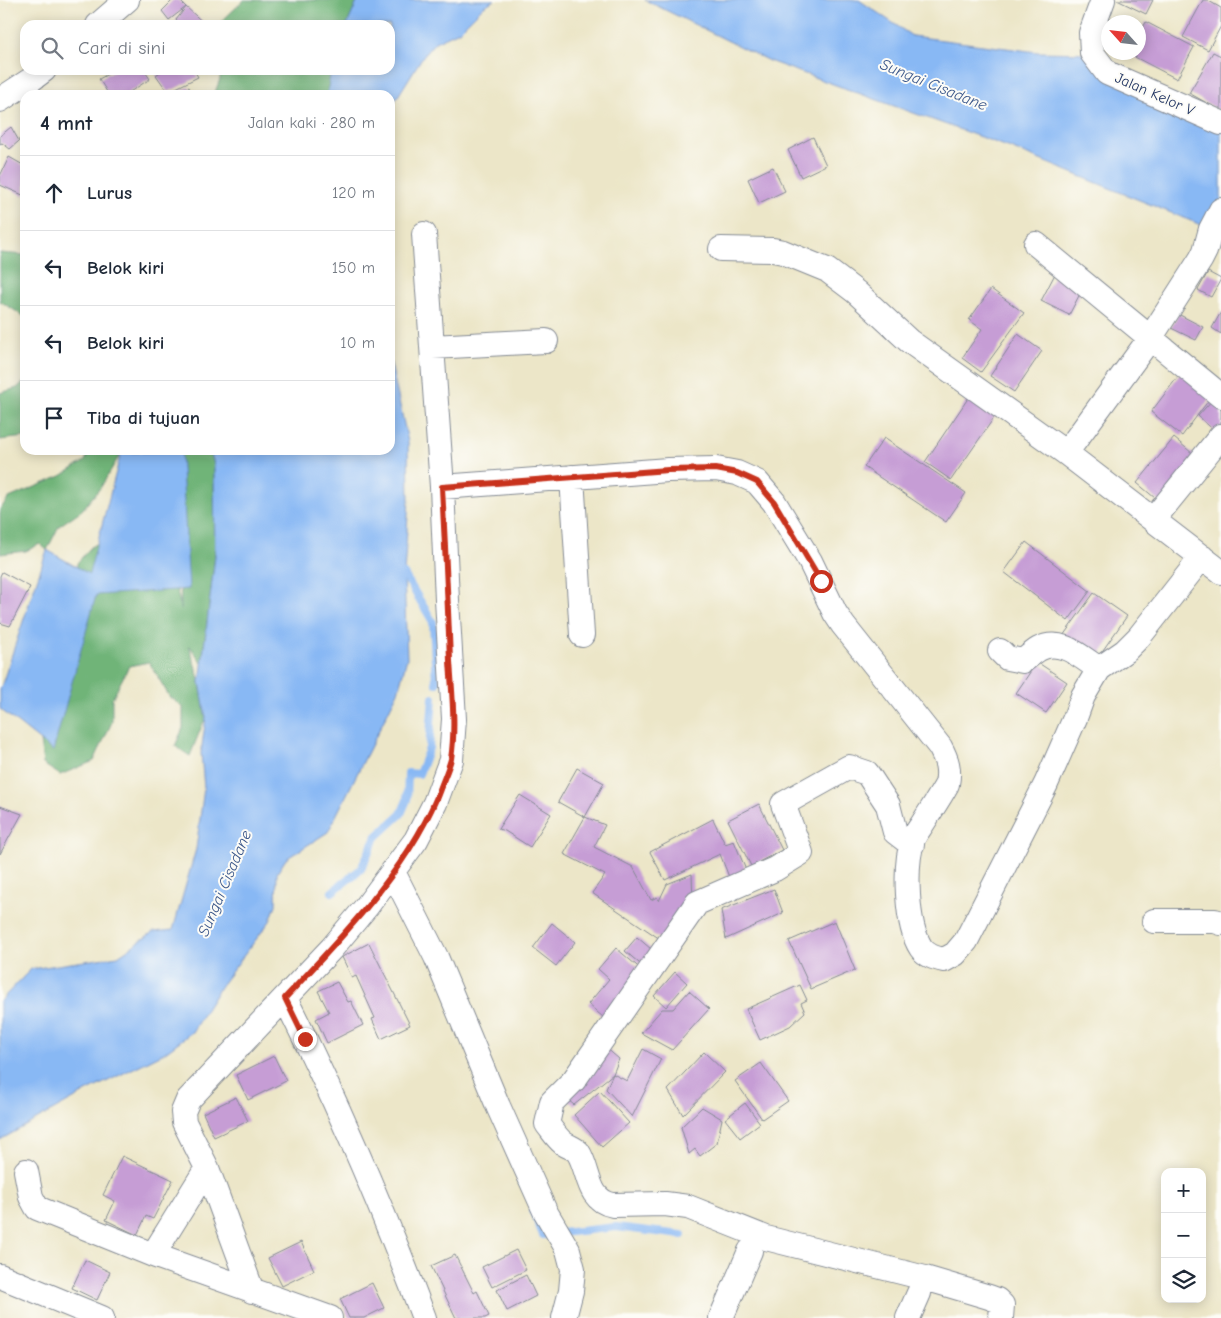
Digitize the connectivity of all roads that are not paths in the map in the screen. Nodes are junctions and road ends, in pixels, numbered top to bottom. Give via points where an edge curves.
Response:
1 (126, 0) edge
2 (1104, 0) edge
3 (104, 20) edge
4 (37, 75) edge
5 (0, 100) edge
6 (1221, 123) edge
7 (1216, 219) edge
8 (424, 234) dead end
9 (1036, 244) dead end
10 (720, 249) dead end
11 (1150, 337) junction
12 (546, 341) dead end
13 (432, 347) junction
14 (1221, 396) edge
15 (1221, 436) edge
16 (1066, 453) junction
17 (572, 477) junction
18 (442, 487) junction
19 (1153, 520) junction
20 (1202, 557) junction
21 (1221, 572) edge
22 (582, 635) dead end
23 (1000, 651) dead end
24 (1099, 669) junction
25 (912, 845) junction
26 (393, 872) junction
27 (1154, 921) dead end
28 (1221, 923) edge
29 (285, 998) junction
30 (207, 1168) junction
31 (26, 1171) dead end
32 (750, 1250) dead end
33 (153, 1255) junction
34 (0, 1276) edge
35 (252, 1291) junction
36 (919, 1293) dead end
37 (102, 1318) edge
38 (330, 1318) edge
39 (424, 1318) edge
40 (564, 1318) edge
41 (721, 1318) edge
42 (908, 1318) edge
43 (1001, 1318) edge

1 - 3 street
2 - 6 street, Jalan Kelor V via 1091,33 1092,53 1107,73
4 - 5 street
7 - 11 street via 1201,259
8 - 13 street
9 - 11 street
10 - 16 street via 773,250 826,270 856,292 909,341
11 - 14 street
11 - 16 street
12 - 13 street
13 - 18 street
15 - 19 street
16 - 19 street
17 - 18 street
17 - 22 street
17 - 25 street via 716,469 737,473 757,482 774,502 810,561 835,613 940,747 948,763 948,784 913,838
18 - 26 street via 454,719 451,760 435,804 416,840
19 - 20 street
20 - 21 street
20 - 24 street via 1140,637
23 - 24 street via 1007,658 1023,660 1040,648 1054,645 1068,648
24 - 25 street via 1083,696 1046,784 966,941 955,954 944,960 930,956 916,937 908,905 908,862
25 - 43 street via 895,832 888,805 867,773 850,767 784,804 801,853 775,869 696,903 574,1080 552,1102 547,1124 562,1143 578,1151 590,1184 606,1204 688,1207 766,1238 989,1296 1002,1305
26 - 29 street via 332,948
26 - 40 street via 440,966 545,1211 568,1250 573,1269
27 - 28 street
29 - 30 street via 188,1100 183,1112 184,1122
29 - 39 street via 335,1104
30 - 33 street
30 - 35 street
31 - 33 street via 31,1197 37,1208
32 - 41 street
33 - 35 street
34 - 37 street
35 - 38 street
36 - 42 street

